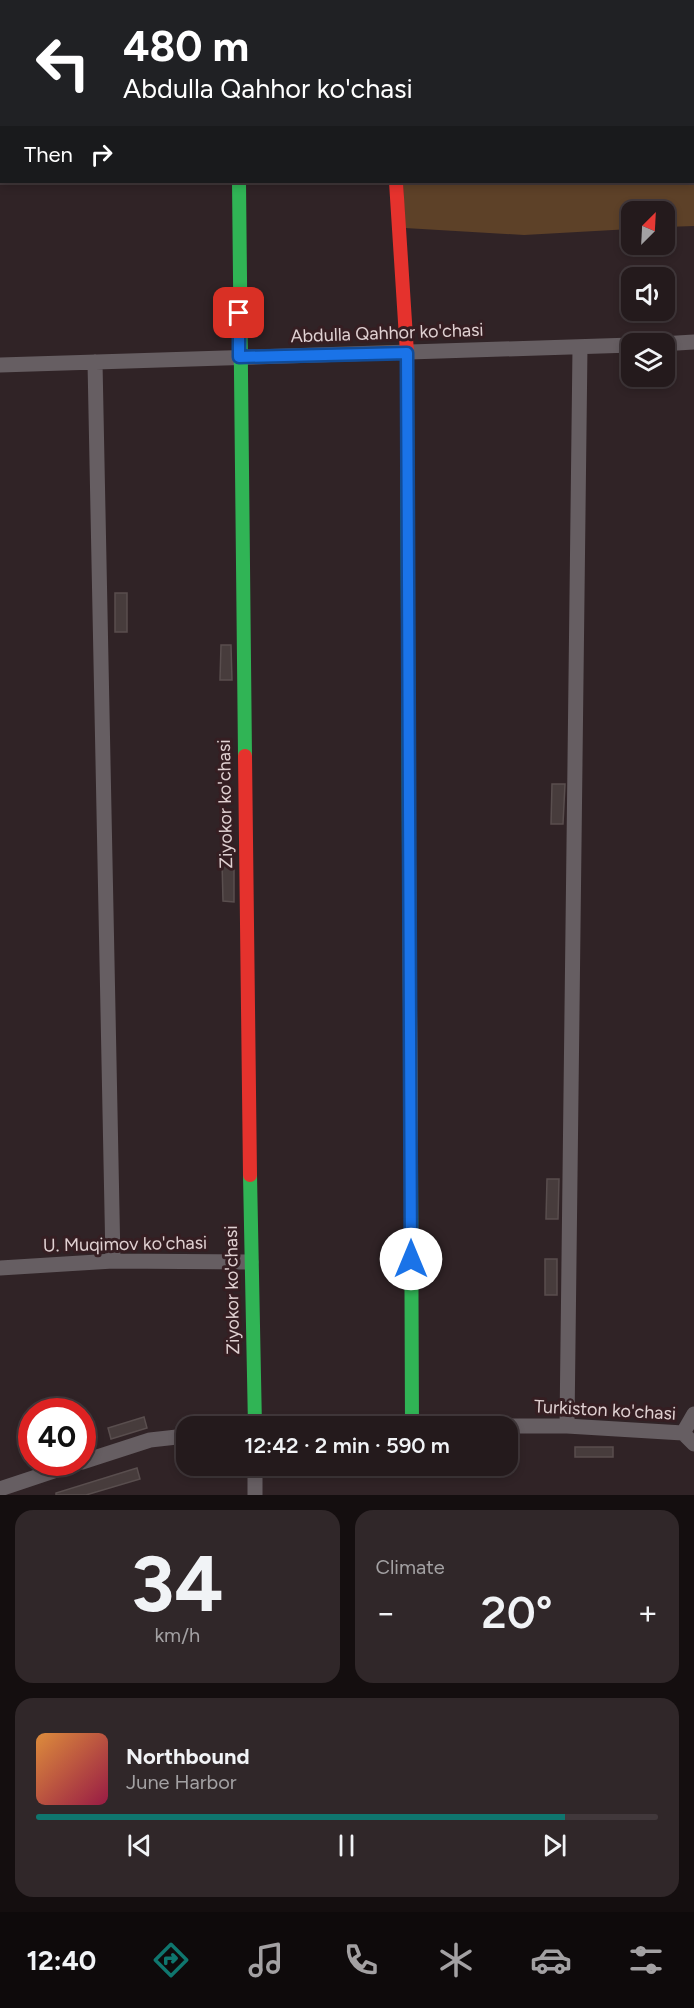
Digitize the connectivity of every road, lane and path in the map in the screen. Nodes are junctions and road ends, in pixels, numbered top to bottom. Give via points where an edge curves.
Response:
1 (238, 183) edge
2 (396, 183) edge
3 (694, 342) edge
4 (675, 343) edge
5 (621, 345) edge
6 (580, 347) junction
7 (407, 353) junction
8 (239, 357) junction
9 (95, 362) junction
10 (0, 365) edge
11 (113, 1261) junction
12 (251, 1262) junction
13 (0, 1268) edge
14 (694, 1414) edge
15 (255, 1416) edge
16 (412, 1416) edge
17 (518, 1426) edge
18 (567, 1426) junction
19 (176, 1437) edge
20 (689, 1438) edge
21 (96, 1457) edge
22 (41, 1476) edge
23 (255, 1476) edge
24 (0, 1490) edge
25 (255, 1495) edge

1 - 8 street, Ziyokor ko'chasi
2 - 7 street
3 - 4 street
5 - 6 street, Abdulla Qahhor ko'chasi
6 - 7 street, Abdulla Qahhor ko'chasi
6 - 18 street
7 - 8 street, Abdulla Qahhor ko'chasi
7 - 16 street
8 - 9 street, Abdulla Qahhor ko'chasi
8 - 12 street, Ziyokor ko'chasi
9 - 10 street, Abdulla Qahhor ko'chasi
9 - 11 street
11 - 12 street, U. Muqimov ko'chasi
11 - 13 street, U. Muqimov ko'chasi
12 - 15 street, Ziyokor ko'chasi
14 - 20 street
17 - 18 street, Turkiston ko'chasi
18 - 20 street, Turkiston ko'chasi
19 - 21 street via 150,1440
22 - 24 street
23 - 25 street

